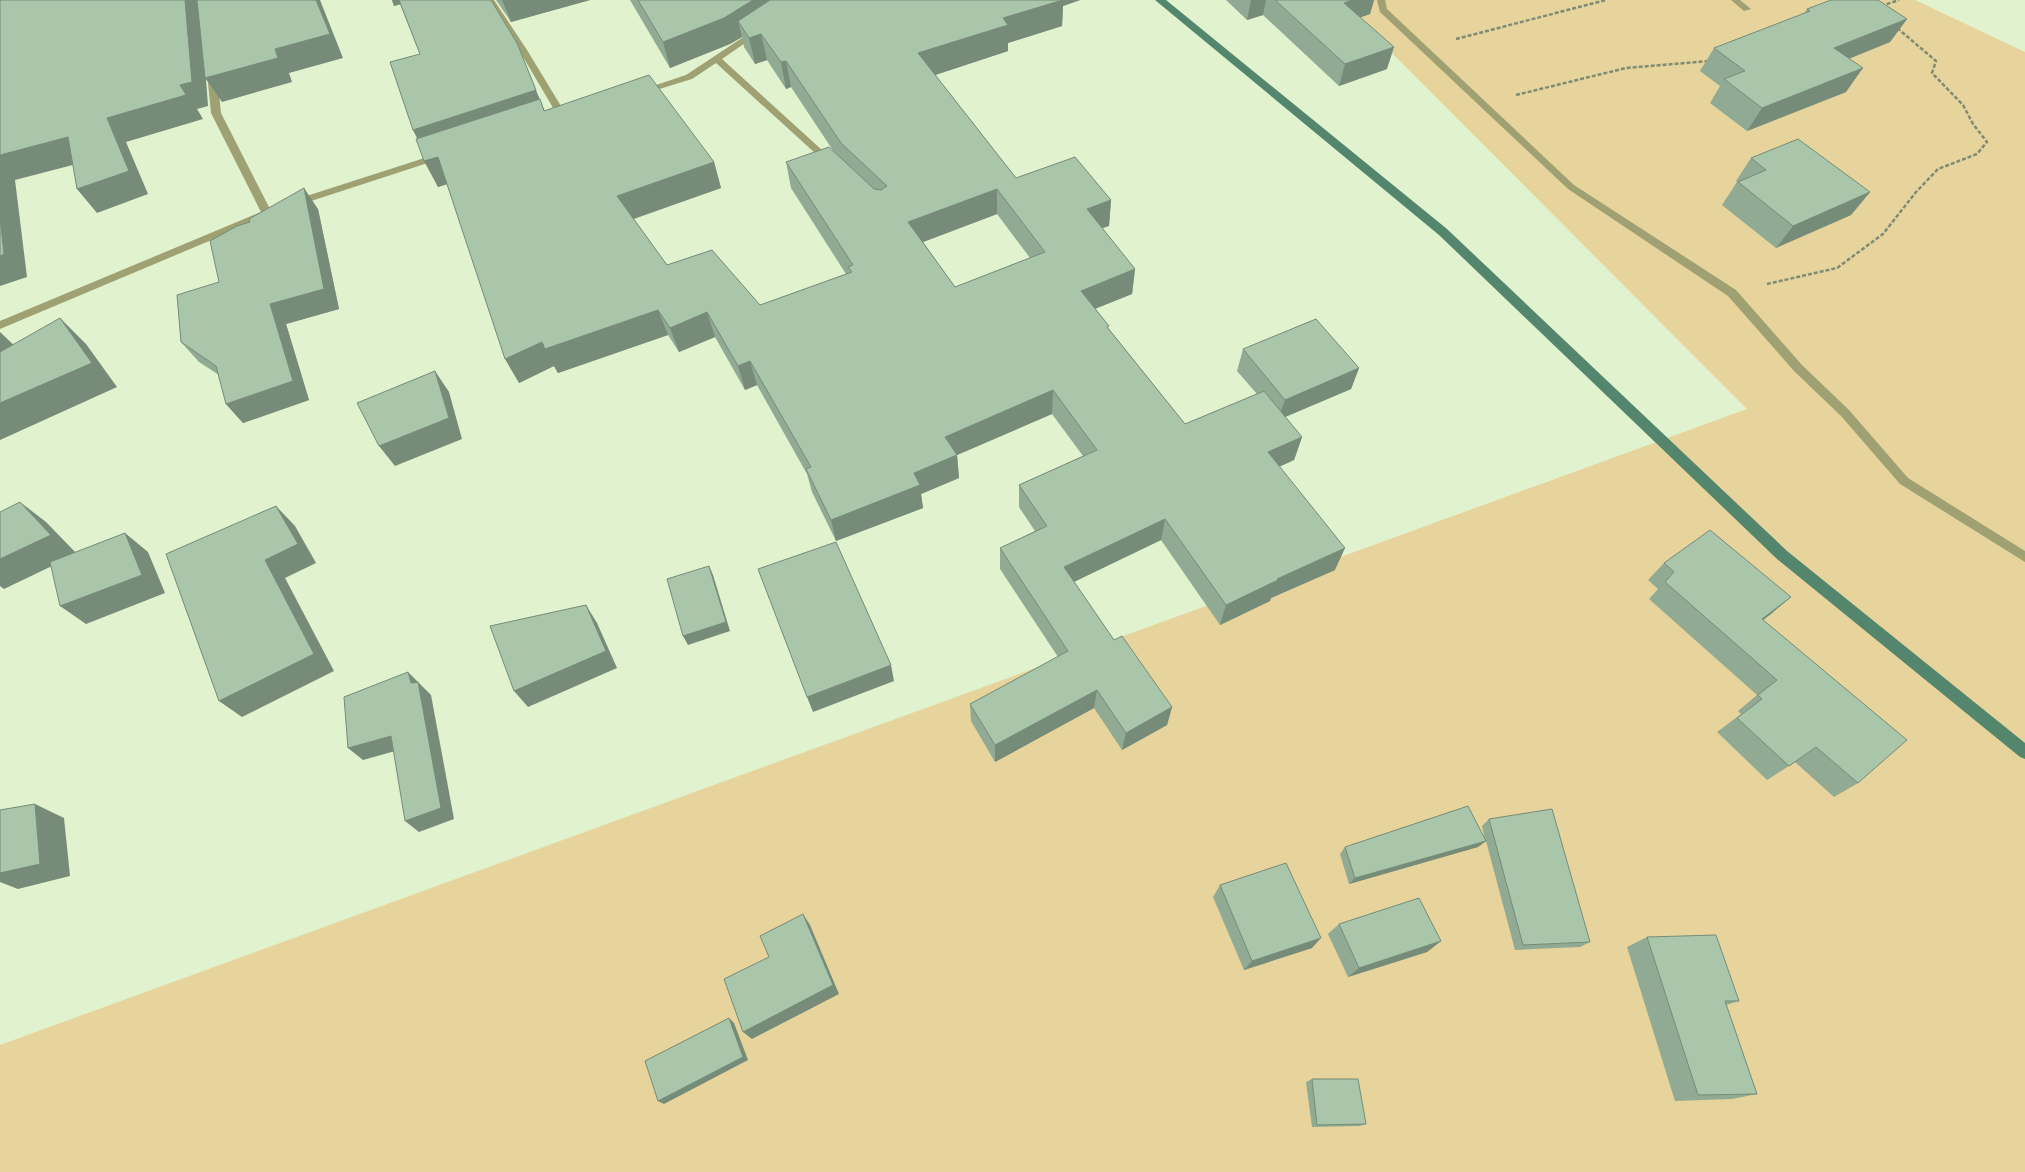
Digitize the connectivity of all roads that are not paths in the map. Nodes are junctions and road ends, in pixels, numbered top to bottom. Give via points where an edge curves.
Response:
1 (490, 0) edge
2 (1381, 0) edge
3 (1735, 0) edge
4 (1746, 9) dead end
5 (764, 27) edge
6 (718, 59) junction
7 (211, 66) edge
8 (635, 94) edge
9 (562, 116) edge
10 (448, 153) edge
11 (840, 172) edge
12 (277, 210) junction
13 (0, 325) edge
14 (2025, 557) edge

1 - 9 street
2 - 14 street via 1383,10 1571,187 1732,293 1904,481
3 - 4 street
5 - 6 street
6 - 8 street via 689,77
6 - 11 street
7 - 12 street via 216,113
10 - 12 street
12 - 13 street

